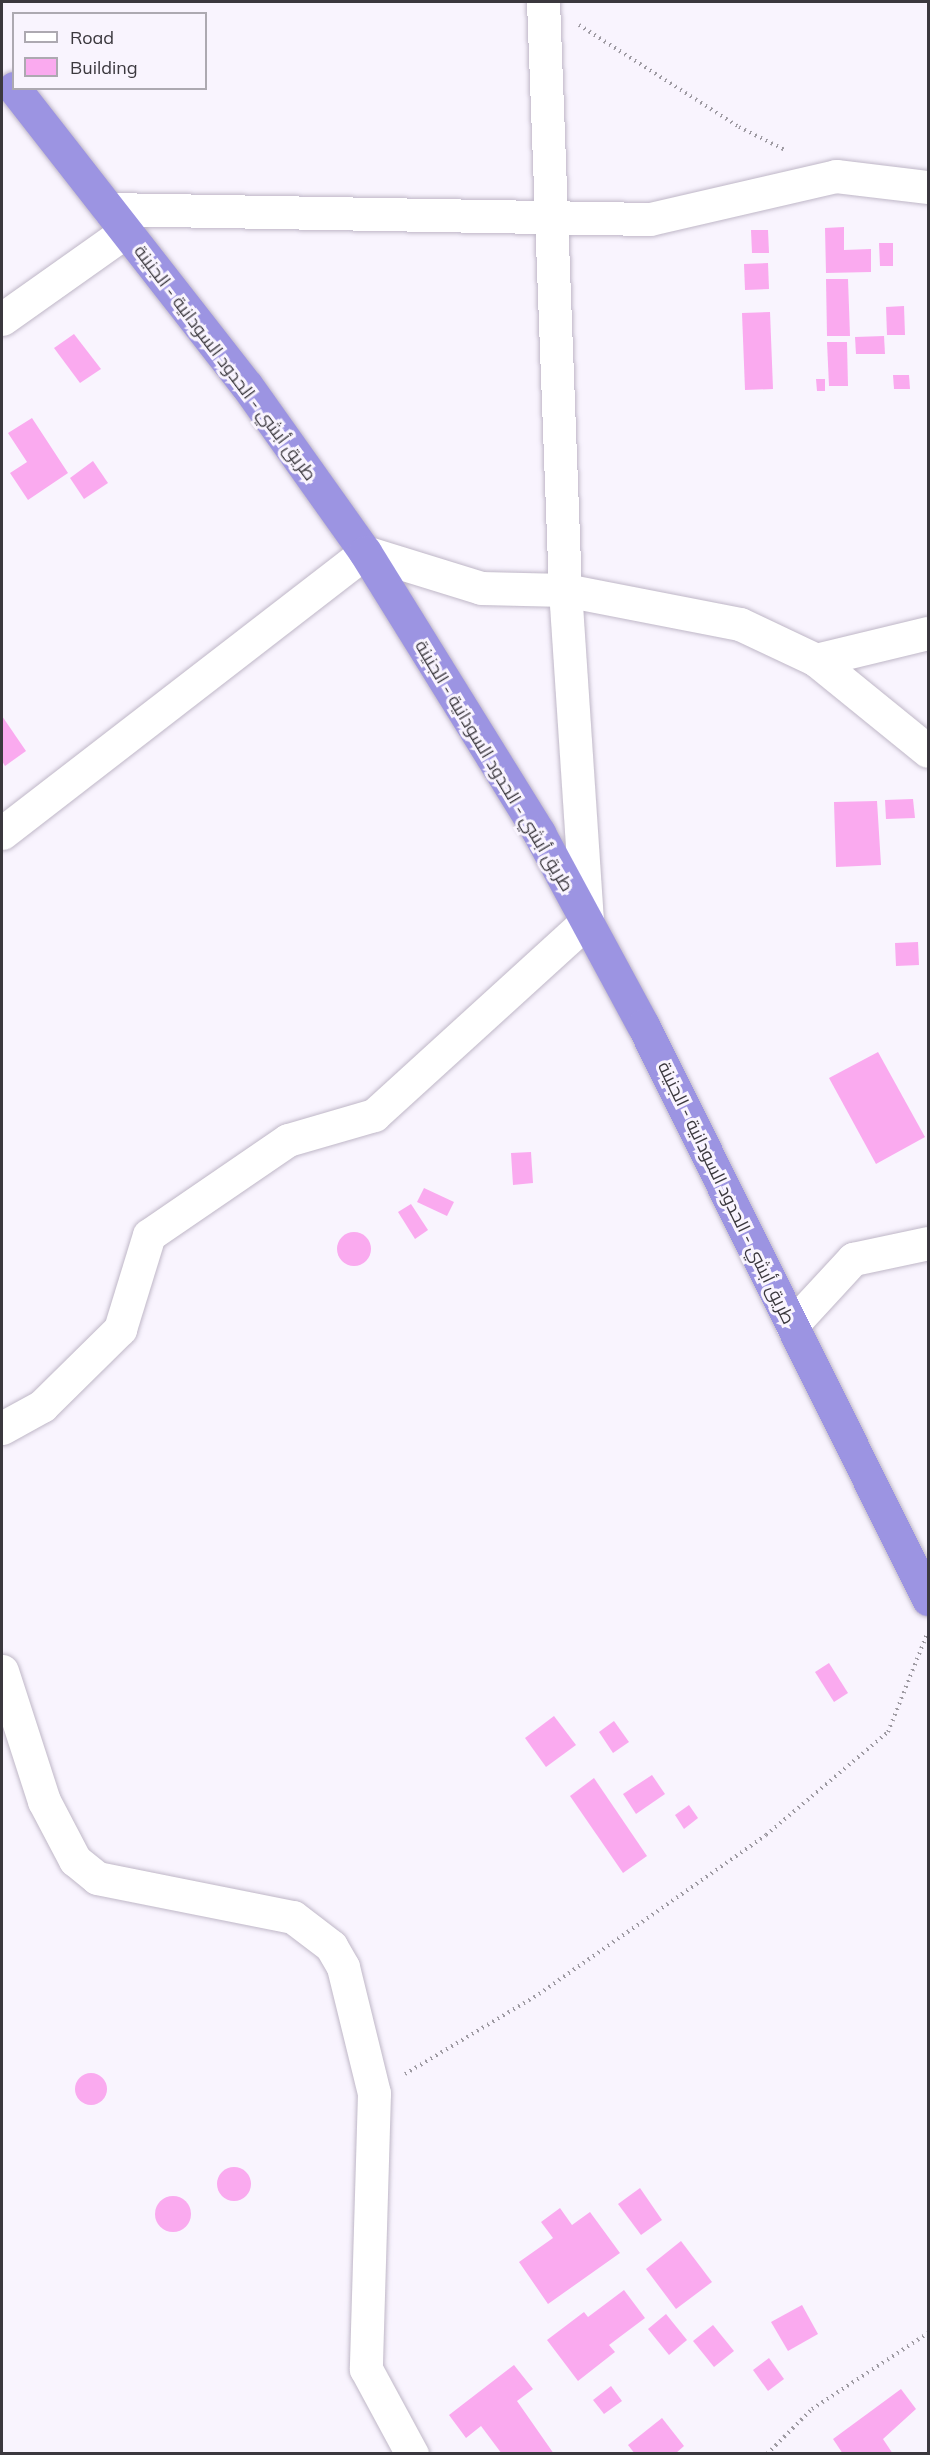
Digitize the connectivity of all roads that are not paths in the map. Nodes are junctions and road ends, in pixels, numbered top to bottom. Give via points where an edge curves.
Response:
1 (543, 2) edge
2 (2, 73) edge
3 (12, 86) edge
4 (16, 90) edge
5 (928, 187) edge
6 (548, 216) junction
7 (117, 221) junction
8 (2, 319) edge
9 (365, 552) junction
10 (565, 590) junction
11 (928, 633) edge
12 (816, 660) junction
13 (928, 751) edge
14 (2, 833) edge
15 (587, 921) junction
16 (928, 1243) edge
17 (792, 1325) junction
18 (2, 1428) edge
19 (928, 1599) edge
20 (2, 1671) edge
21 (412, 2454) edge

1 - 6 street
2 - 3 highway, طريق أبشي - الحدود السودانية - الجنينة
4 - 7 highway, طريق أبشي - الحدود السودانية - الجنينة
5 - 6 street via 836,176 650,219
6 - 7 street
6 - 10 street
7 - 8 street
7 - 9 highway, طريق أبشي - الحدود السودانية - الجنينة via 247,386
9 - 10 street via 481,588
9 - 14 street
9 - 15 highway, طريق أبشي - الحدود السودانية - الجنينة via 539,833
10 - 12 street via 740,624
10 - 15 street
11 - 12 street
12 - 13 street
15 - 17 highway, طريق أبشي - الحدود السودانية - الجنينة
15 - 18 street via 374,1116 288,1140 149,1235 120,1329 42,1406
16 - 17 street via 853,1259
17 - 19 highway, طريق أبشي - الحدود السودانية - الجنينة
20 - 21 street via 44,1800 75,1860 97,1878 293,1917 314,1929 331,1946 343,1967 374,2093 366,2369

